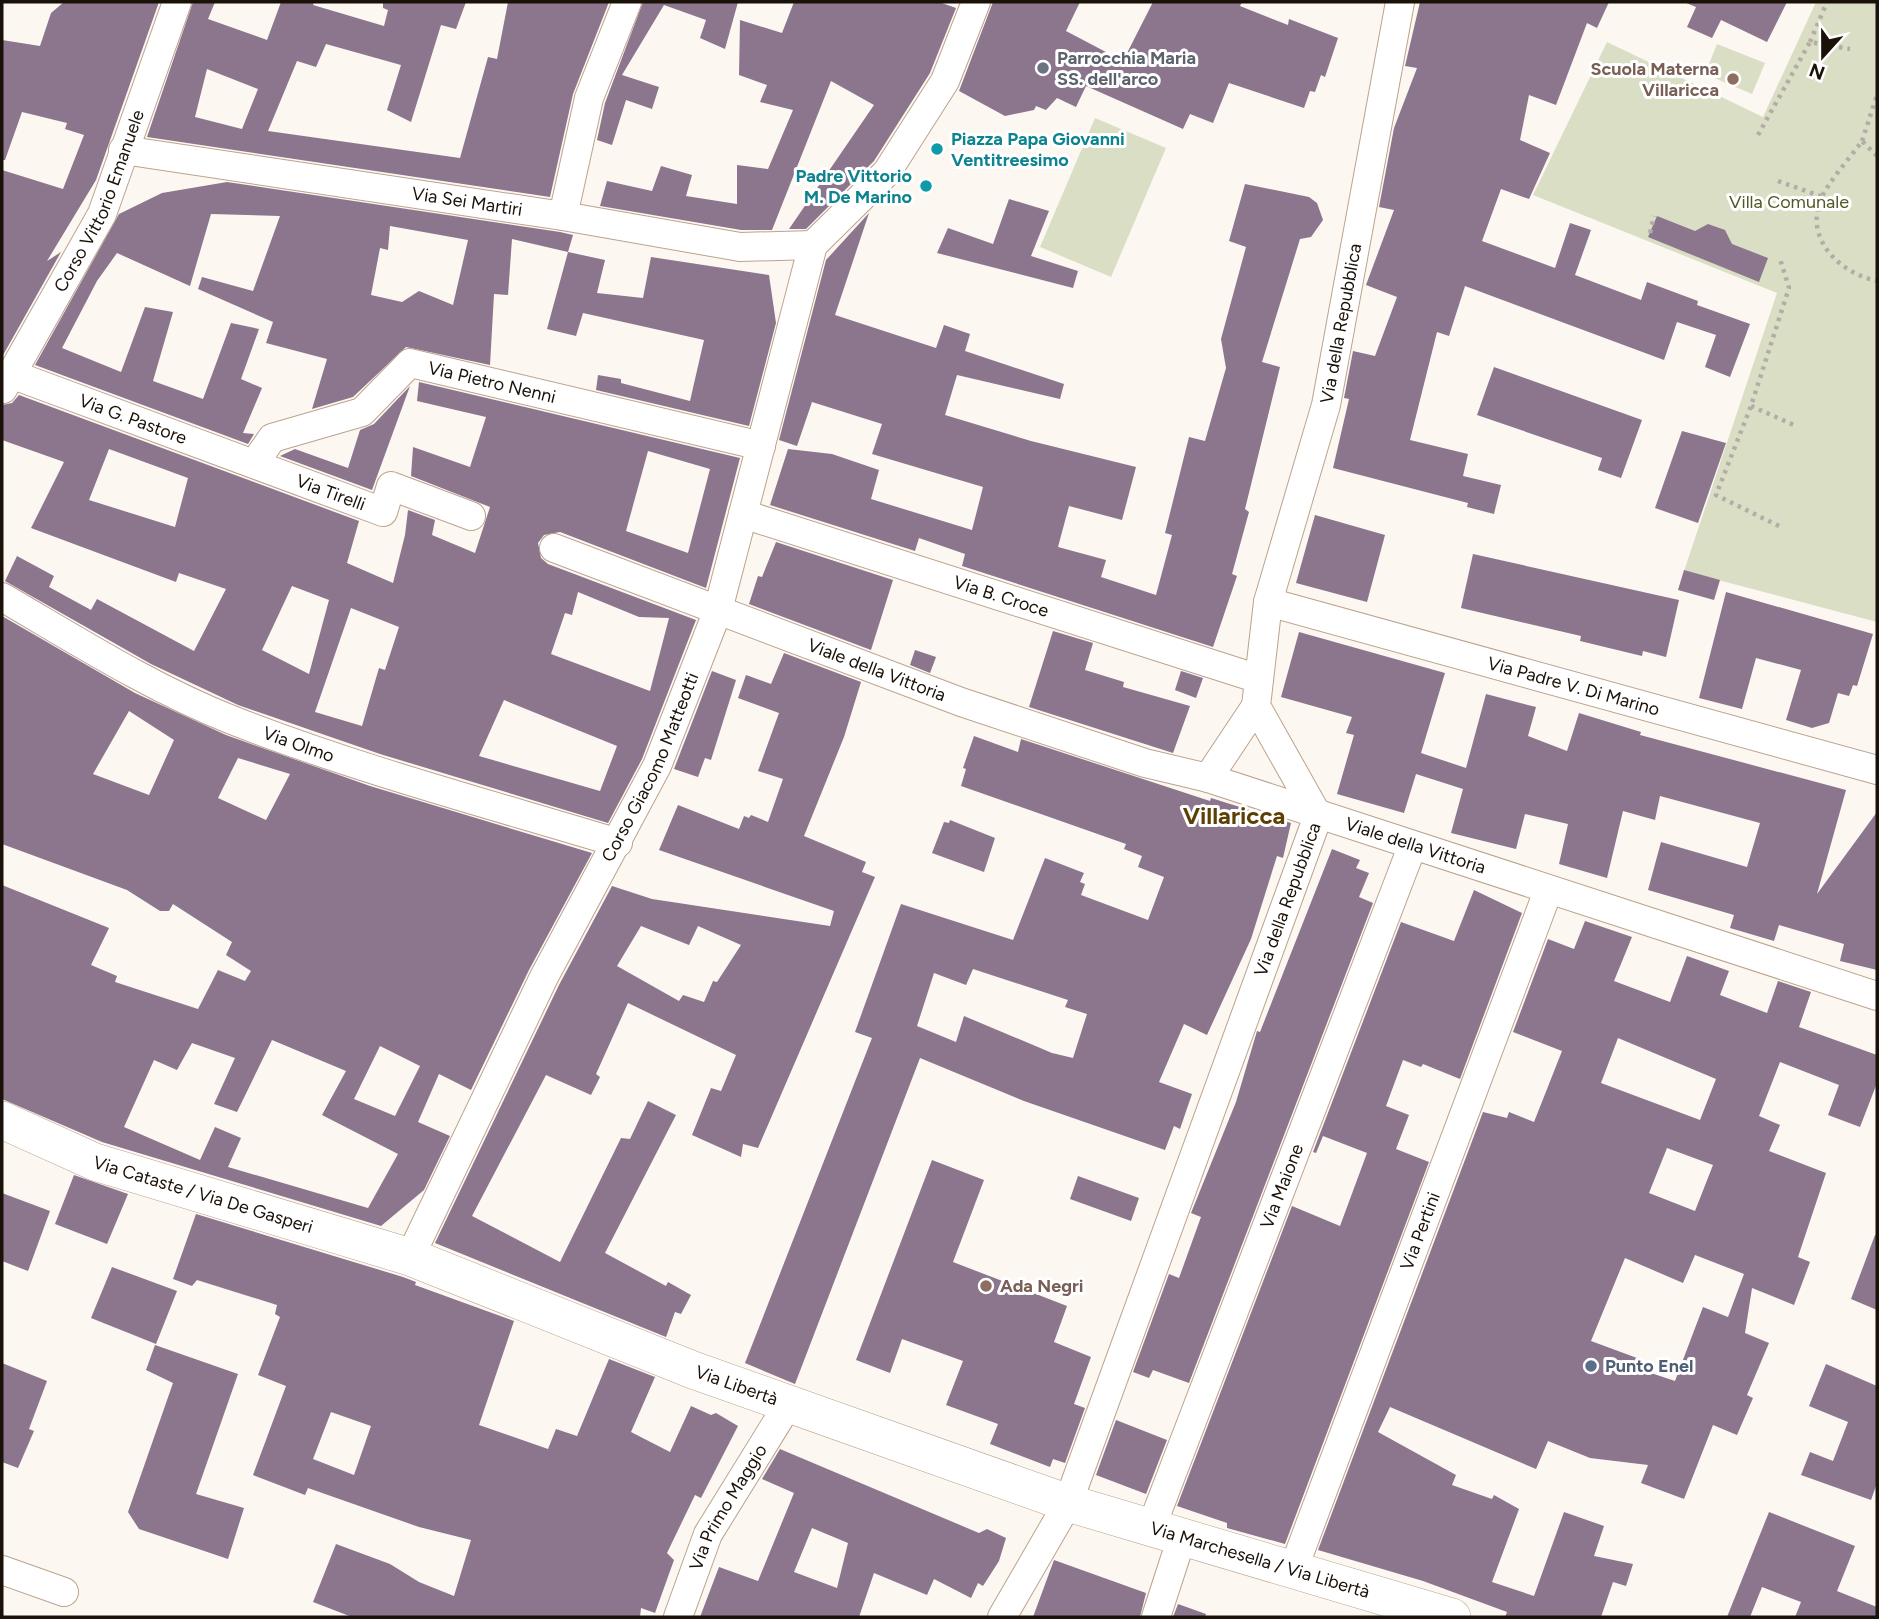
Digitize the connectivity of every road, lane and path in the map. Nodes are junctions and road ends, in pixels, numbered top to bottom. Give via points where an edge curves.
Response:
1 (177, 2) edge
2 (627, 2) edge
3 (976, 2) edge
4 (1400, 2) edge
5 (1826, 2) edge
6 (1810, 42) junction
7 (1850, 48) dead end
8 (1877, 95) edge
9 (1758, 135) dead end
10 (1862, 141) junction
11 (123, 150) junction
12 (1877, 156) edge
13 (1778, 181) dead end
14 (1823, 197) junction
15 (563, 216) junction
16 (1654, 216) dead end
17 (1650, 233) dead end
18 (813, 245) junction
19 (1780, 259) dead end
20 (1877, 281) edge
21 (7, 382) edge
22 (1751, 405) junction
23 (1794, 425) dead end
24 (761, 446) junction
25 (254, 464) junction
26 (743, 513) junction
27 (471, 516) dead end
28 (1779, 526) dead end
29 (554, 548) dead end
30 (2, 597) edge
31 (1268, 602) junction
32 (718, 610) junction
33 (1257, 692) junction
34 (1877, 770) edge
35 (1208, 778) junction
36 (1318, 816) junction
37 (618, 843) junction
38 (1412, 846) junction
39 (1548, 891) junction
40 (1877, 996) edge
41 (2, 1120) edge
42 (410, 1257) junction
43 (789, 1404) junction
44 (1068, 1503) junction
45 (1166, 1532) junction
46 (2, 1570) edge
47 (1293, 1570) junction
48 (64, 1592) dead end
49 (678, 1617) edge
50 (1002, 1617) edge
51 (1156, 1617) edge
52 (1452, 1617) edge

1 - 11 street, Corso Vittorio Emanuele
2 - 15 street via 589,98
3 - 18 street via 945,81 887,172
4 - 31 street, Via della Repubblica via 1326,405
5 - 6 path
6 - 7 path
6 - 9 path
8 - 10 path
10 - 12 path
10 - 14 path
11 - 15 street, Via Sei Martiri
11 - 21 street, Corso Vittorio Emanuele via 102,214
13 - 14 path
14 - 20 path via 1818,206 1825,249 1842,267
15 - 18 street, Via Sei Martiri via 740,247
16 - 17 path
18 - 24 street, Corso Giacomo Matteotti
19 - 22 path via 1788,288
21 - 25 street, Via G. Pastore
22 - 23 path
22 - 28 path via 1716,495
24 - 25 street, Via Pietro Nenni via 410,363 362,412 272,438
24 - 26 street, Corso Giacomo Matteotti
25 - 27 street, Via Tirelli via 383,512 391,486
26 - 32 street, Corso Giacomo Matteotti
26 - 33 street, Via B. Croce
29 - 32 street, Viale della Vittoria
30 - 37 street, Via Olmo via 129,672 230,720
31 - 33 street, Via della Repubblica
31 - 34 street, Via Padre V. Di Marino
32 - 35 street, Viale della Vittoria via 961,702 1145,763
32 - 37 street, Corso Giacomo Matteotti via 657,766
33 - 35 street
33 - 36 street, Via della Repubblica
35 - 36 street, Viale della Vittoria
36 - 38 street, Viale della Vittoria
36 - 44 street, Via della Repubblica
37 - 42 street, Corso Giacomo Matteotti via 544,977
38 - 39 street, Viale della Vittoria
38 - 45 street, Via Maione
39 - 40 street, Viale della Vittoria
39 - 47 street, Via Pertini
41 - 42 street, Via Cataste / Via De Gasperi via 95,1162
42 - 43 street, Via Libertà
43 - 44 street, Via Libertà
43 - 49 street, Via Primo Maggio via 708,1534
44 - 45 street, Via Marchesella / Via Libertà
44 - 50 street, Via della Repubblica
45 - 47 street, Via Marchesella / Via Libertà
45 - 51 street, Via Maione
46 - 48 street
47 - 52 street, Via Marchesella / Via Libertà

